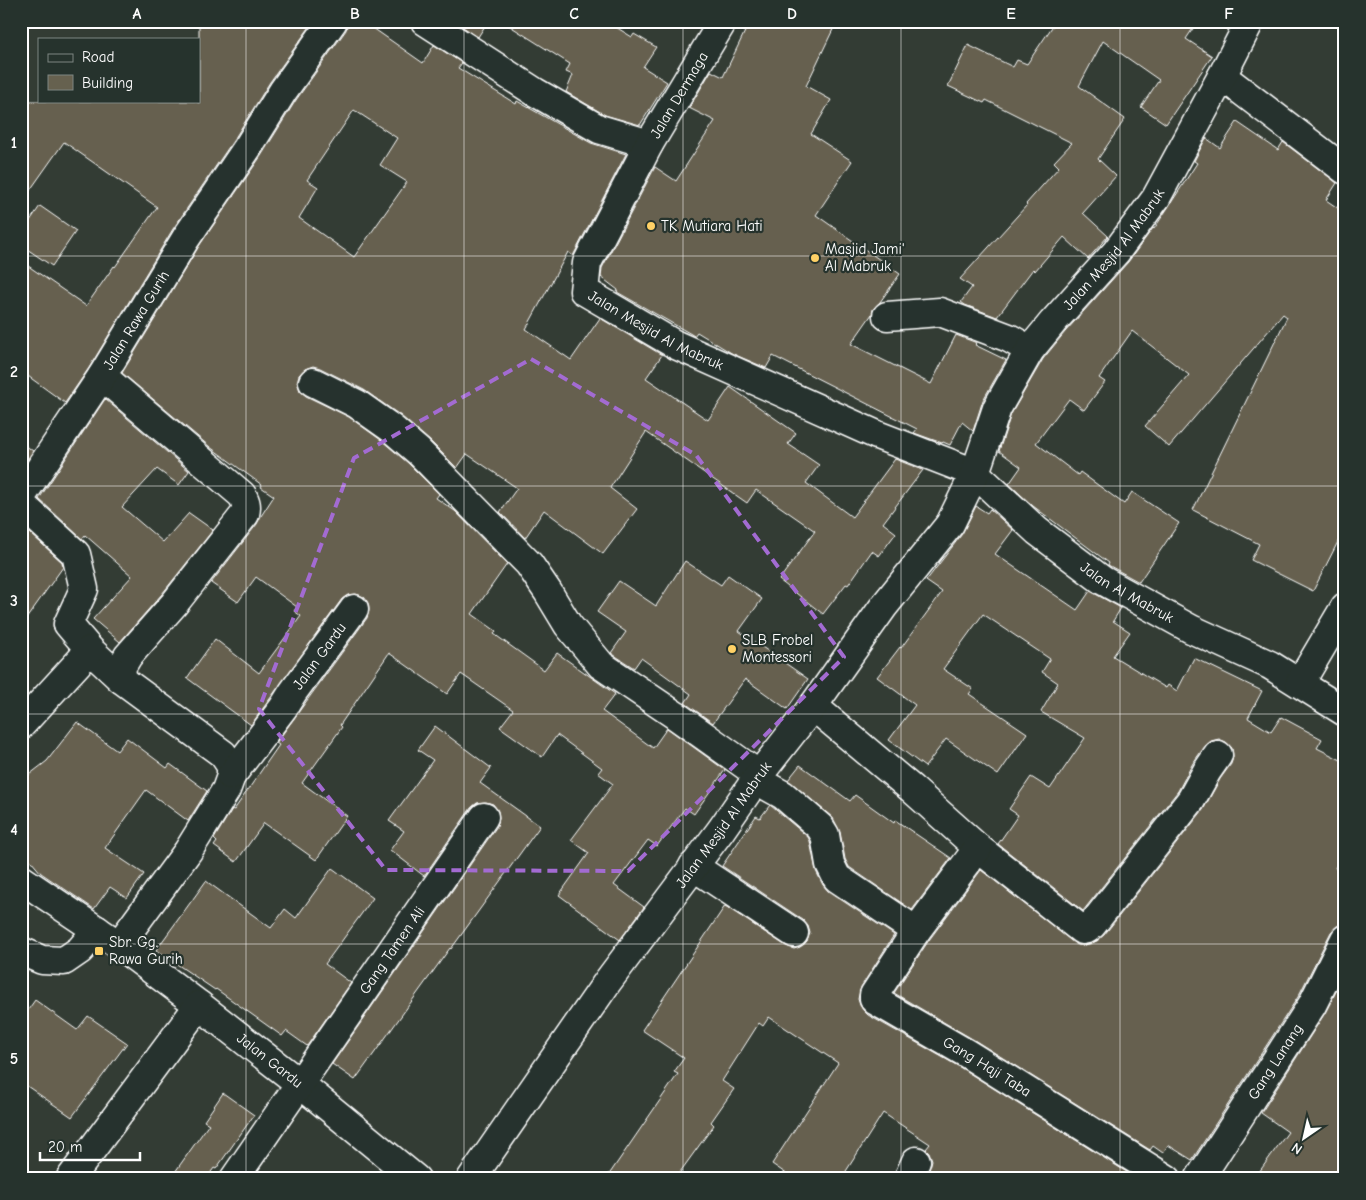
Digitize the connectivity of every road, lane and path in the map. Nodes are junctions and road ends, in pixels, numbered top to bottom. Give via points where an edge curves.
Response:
1 (333, 21) edge
2 (425, 21) edge
3 (723, 21) edge
4 (1250, 21) edge
5 (1222, 76) junction
6 (649, 144) junction
7 (1345, 170) edge
8 (887, 316) dead end
9 (1030, 350) junction
10 (102, 376) junction
11 (313, 382) dead end
12 (975, 473) junction
13 (21, 497) edge
14 (21, 504) edge
15 (1345, 607) edge
16 (354, 609) dead end
17 (90, 650) junction
18 (121, 678) junction
19 (1300, 683) junction
20 (813, 706) junction
21 (1345, 712) edge
22 (21, 725) edge
23 (1218, 755) dead end
24 (231, 776) junction
25 (758, 777) junction
26 (484, 817) dead end
27 (978, 848) junction
28 (693, 866) junction
29 (21, 879) edge
30 (97, 930) junction
31 (916, 931) junction
32 (794, 933) dead end
33 (1345, 939) edge
34 (120, 945) junction
35 (21, 951) edge
36 (199, 1005) junction
37 (299, 1083) junction
38 (70, 1179) edge
39 (234, 1179) edge
40 (416, 1179) edge
41 (471, 1179) edge
42 (1167, 1179) edge
43 (1199, 1179) edge

1 - 10 street, Jalan Rawa Gurih via 283,90 186,238
2 - 6 street via 599,129
3 - 6 street, Jalan Dermaga
4 - 5 street, Jalan Mesjid Al Mabruk
5 - 7 street
5 - 9 street, Jalan Mesjid Al Mabruk via 1156,198 1116,252
6 - 12 street, Jalan Mesjid Al Mabruk via 587,263 584,291 676,345 877,435
8 - 9 street via 940,312 1009,338
9 - 12 street, Jalan Mesjid Al Mabruk via 997,408
10 - 13 street
10 - 18 street, Jalan Rawa Gurih via 242,495 247,506 246,514 128,656 122,666
11 - 25 street via 357,404 419,452 529,564 568,625 601,665 675,714
12 - 19 street, Jalan Al Mabruk via 1037,531 1102,580 1191,630 1270,665
12 - 20 street, Jalan Mesjid Al Mabruk via 950,524 884,606
14 - 17 street via 76,554 84,589 68,624
15 - 19 street
16 - 24 street, Jalan Gardu
17 - 18 street
17 - 22 street
18 - 24 street via 223,754 231,766
19 - 21 street
20 - 25 street, Jalan Mesjid Al Mabruk
20 - 27 street
23 - 27 street via 1191,800 1087,929 1082,930
24 - 34 street, Jalan Gardu via 226,790 188,851
25 - 28 street, Jalan Mesjid Al Mabruk
25 - 31 street via 820,827 837,878
26 - 37 street, Gang Tamen Ali
27 - 31 street, Gang Haji Taba
28 - 32 street
28 - 41 street, Jalan Mesjid Al Mabruk
29 - 30 street, Jalan Gardu
30 - 34 street, Jalan Gardu
30 - 35 street via 80,950 64,961 42,960
31 - 42 street, Gang Haji Taba via 874,995 876,1002 966,1053
33 - 43 street, Gang Lanang via 1312,1005
34 - 36 street, Jalan Gardu
36 - 37 street, Jalan Gardu
36 - 38 street
37 - 39 street, Gang Tamen Ali
37 - 40 street, Jalan Gardu

